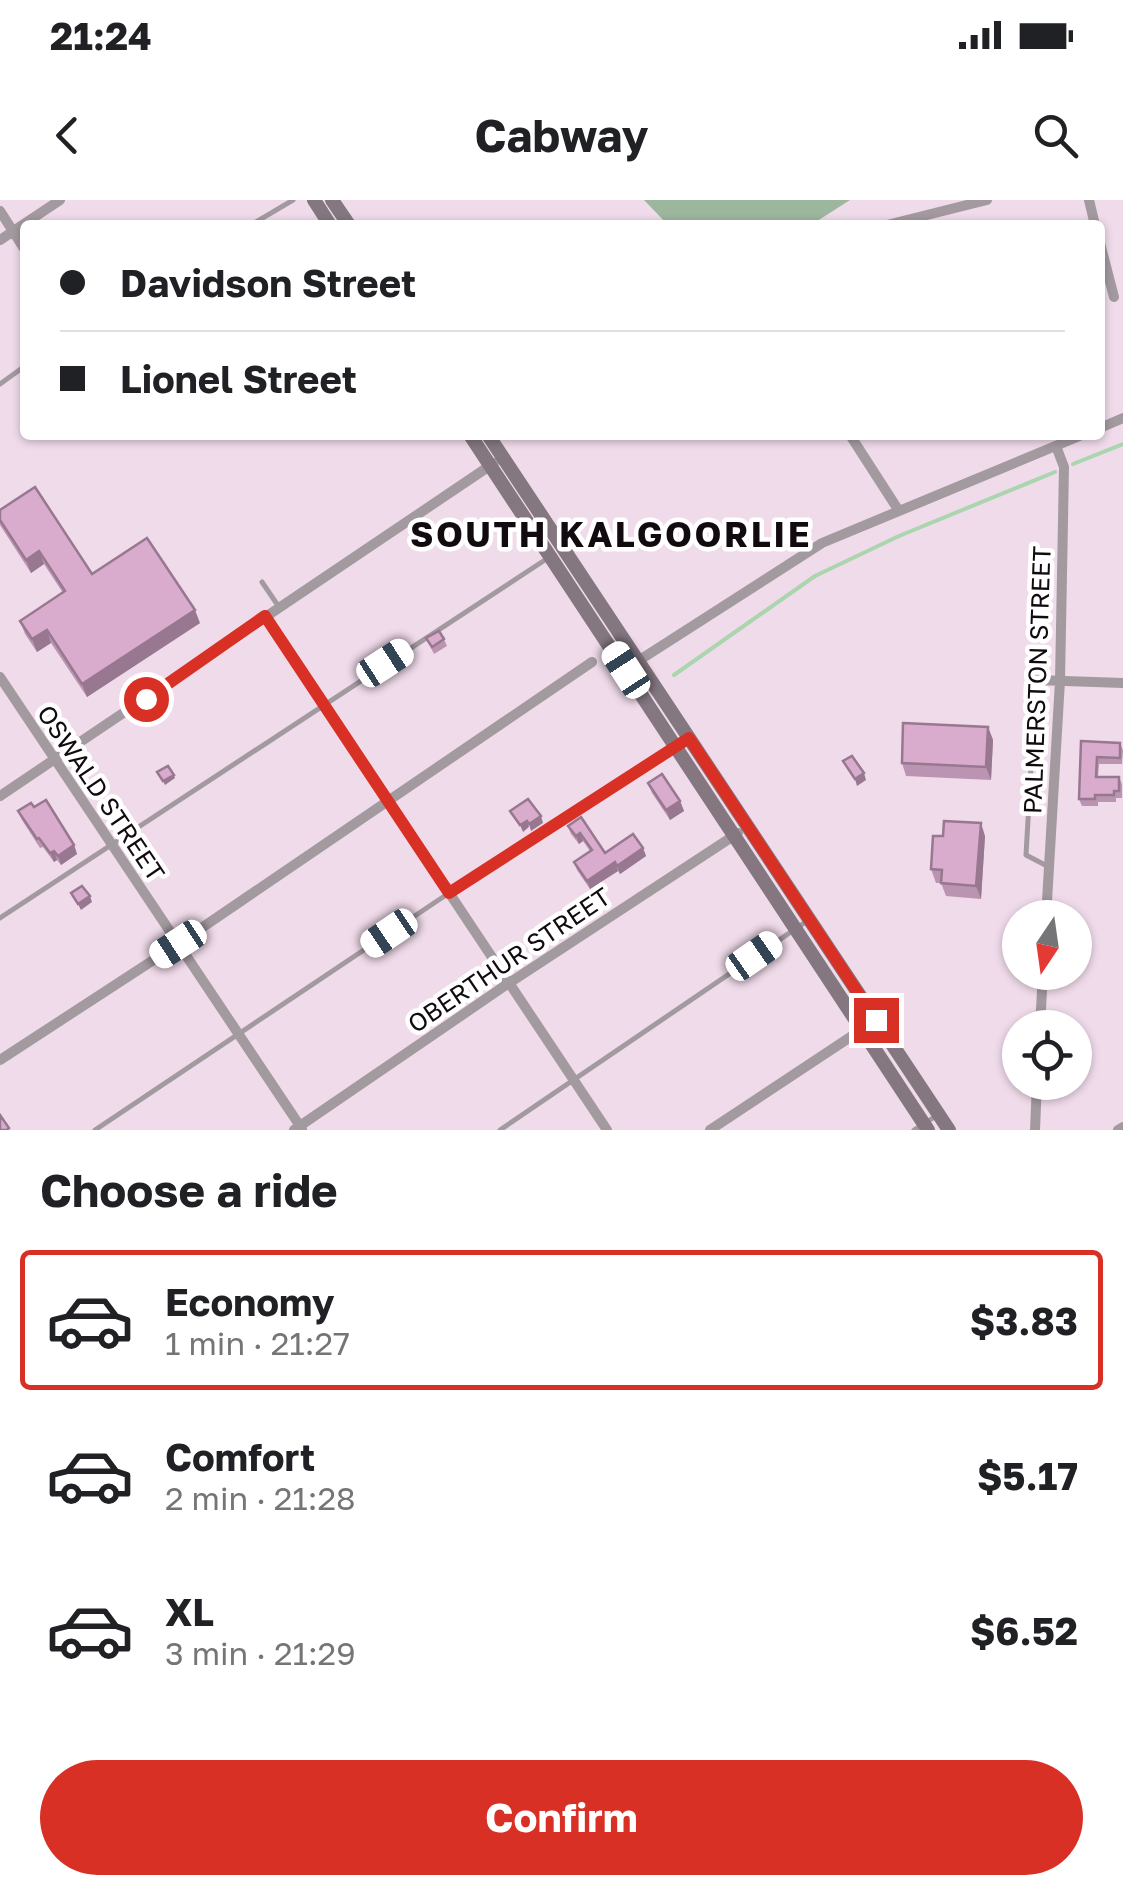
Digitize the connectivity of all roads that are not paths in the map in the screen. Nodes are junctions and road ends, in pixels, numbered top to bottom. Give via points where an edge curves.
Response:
1 (60, 200) edge
2 (293, 200) edge
3 (987, 200) edge
4 (0, 211) edge
5 (939, 212) junction
6 (30, 220) edge
7 (259, 220) edge
8 (907, 220) edge
9 (941, 220) edge
10 (20, 226) edge
11 (13, 231) junction
12 (0, 240) edge
13 (20, 242) edge
14 (1105, 262) edge
15 (1114, 297) dead end
16 (475, 440) edge
17 (490, 440) edge
18 (853, 440) edge
19 (1070, 440) edge
20 (1056, 446) junction
21 (496, 461) junction
22 (899, 511) junction
23 (550, 556) junction
24 (262, 582) dead end
25 (279, 607) junction
26 (265, 616) junction
27 (592, 662) dead end
28 (632, 666) junction
29 (0, 678) edge
30 (1036, 680) joint
31 (1060, 681) junction
32 (1123, 683) edge
33 (323, 703) junction
34 (683, 742) junction
35 (56, 761) junction
36 (0, 796) edge
37 (388, 801) junction
38 (748, 826) junction
39 (734, 836) junction
40 (112, 844) junction
41 (1048, 867) junction
42 (449, 893) junction
43 (1047, 900) edge
44 (0, 918) edge
45 (809, 919) junction
46 (796, 928) junction
47 (178, 944) junction
48 (509, 983) junction
49 (876, 1020) junction
50 (862, 1029) junction
51 (239, 1035) junction
52 (0, 1060) edge
53 (574, 1080) junction
54 (1036, 1100) edge
55 (938, 1114) junction
56 (922, 1128) edge
57 (299, 1129) edge
58 (95, 1130) edge
59 (500, 1130) edge
60 (607, 1130) edge
61 (710, 1130) edge
62 (949, 1130) edge
63 (1034, 1130) edge

1 - 6 street
2 - 7 lane
3 - 5 street
4 - 11 street
5 - 8 street
5 - 9 street
10 - 11 street
11 - 12 street
11 - 13 street
14 - 15 street
16 - 21 street
17 - 21 street
18 - 22 street
19 - 20 street
20 - 22 street
20 - 31 street, PALMERSTON STREET via 1064,468
21 - 23 street
21 - 25 street
21 - 28 street
22 - 28 street via 780,567
23 - 28 street
23 - 33 lane
24 - 25 lane
25 - 26 street
26 - 33 street
26 - 35 street
27 - 37 street
28 - 34 street
29 - 35 street, OSWALD STREET
30 - 31 street
30 - 41 lane via 1026,855
31 - 32 street
31 - 41 street, PALMERSTON STREET
33 - 37 street
33 - 40 lane
34 - 38 street
34 - 39 street
34 - 42 lane
35 - 36 street
35 - 40 street, OSWALD STREET
37 - 42 street
37 - 47 street
38 - 39 street, OBERTHUR STREET
38 - 45 street
39 - 46 street
39 - 48 street, OBERTHUR STREET
40 - 44 lane
40 - 47 street, OSWALD STREET
41 - 43 street, PALMERSTON STREET
42 - 48 street
42 - 51 lane
45 - 46 lane
45 - 49 street
46 - 50 street
46 - 53 lane
47 - 51 street, OSWALD STREET
47 - 52 street
48 - 53 street
48 - 57 street, OBERTHUR STREET
49 - 50 street
49 - 55 street
50 - 56 street
50 - 61 street
51 - 57 street, OSWALD STREET
51 - 58 lane
53 - 59 lane
53 - 60 street
54 - 63 street
55 - 56 lane
55 - 62 street

